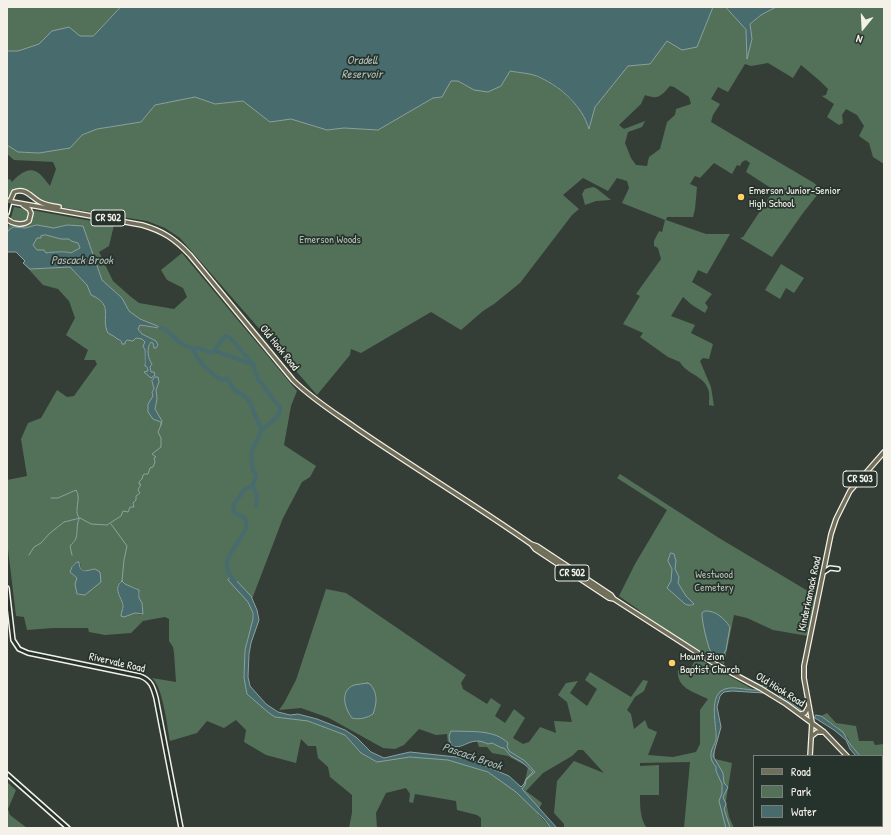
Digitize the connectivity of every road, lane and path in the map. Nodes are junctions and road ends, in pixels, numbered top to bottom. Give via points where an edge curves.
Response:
1 (8, 201) edge
2 (20, 203) junction
3 (77, 213) junction
4 (7, 214) edge
5 (7, 219) edge
6 (884, 452) edge
7 (838, 570) dead end
8 (823, 574) junction
9 (7, 588) edge
10 (810, 705) junction
11 (801, 714) junction
12 (812, 722) junction
13 (824, 732) junction
14 (812, 736) junction
15 (810, 755) edge
16 (846, 755) edge
17 (7, 774) edge
18 (68, 828) edge
19 (181, 828) edge

1 - 2 main road, Old Hook Road / CR 502
1 - 3 main road via 14,192 20,190 47,205
1 - 4 street
2 - 3 main road, Old Hook Road / CR 502
2 - 5 main road via 32,215 29,221 23,224
3 - 11 main road, Old Hook Road / CR 502 via 158,229 171,237 190,254 293,380 306,392 397,456 580,574 614,599
6 - 8 main road, Kinderkamack Road / CR 503 via 850,491 839,512 831,534
7 - 8 street via 829,568
8 - 10 main road, Kinderkamack Road / CR 503 via 804,666
9 - 19 street, Rivervale Road via 13,640 19,649 140,676 150,682 156,698
10 - 11 main road via 805,713
10 - 12 main road, Kinderkamack Road / CR 503
11 - 12 main road, Old Hook Road / CR 502
12 - 13 main road, Old Hook Road / CR 502
12 - 14 main road, Kinderkamack Road / CR 503
13 - 14 main road via 817,732
13 - 16 main road, Old Hook Road / CR 502
14 - 15 main road, Kinderkamack Road / CR 503
17 - 18 street

